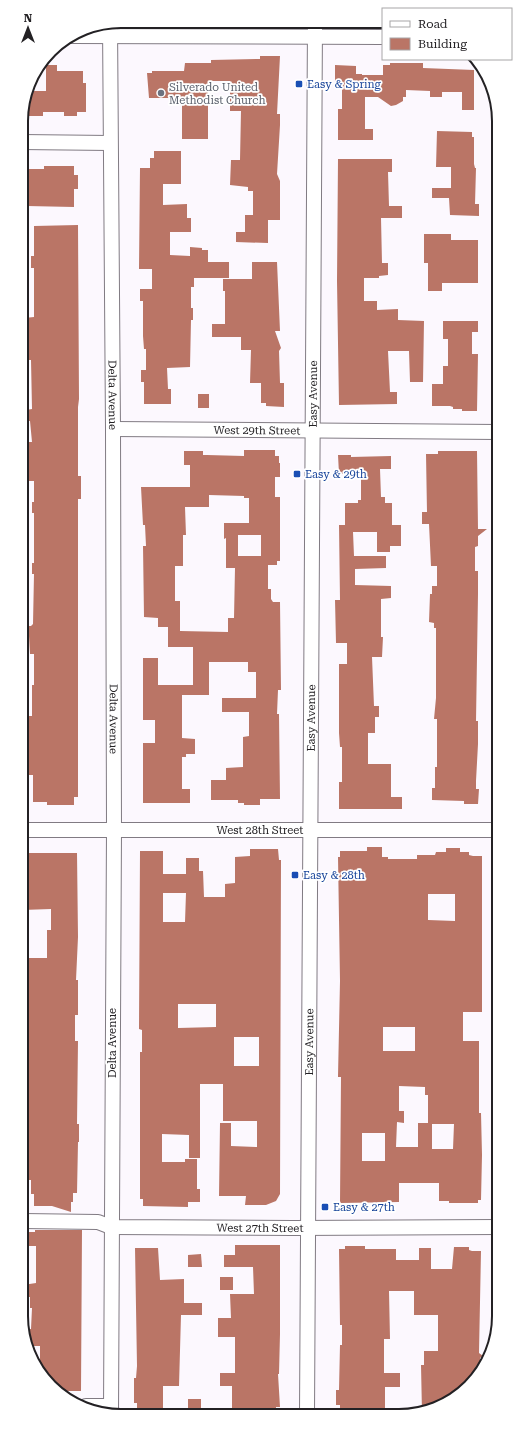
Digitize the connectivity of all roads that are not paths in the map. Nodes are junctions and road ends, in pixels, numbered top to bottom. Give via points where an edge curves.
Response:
1 (315, 28) edge
2 (110, 29) edge
3 (99, 31) edge
4 (315, 36) junction
5 (382, 37) edge
6 (28, 142) edge
7 (110, 143) junction
8 (113, 429) junction
9 (314, 430) junction
10 (492, 432) edge
11 (28, 830) edge
12 (114, 830) junction
13 (312, 830) junction
14 (492, 830) edge
15 (28, 1221) edge
16 (111, 1227) junction
17 (492, 1227) edge
18 (307, 1228) junction
19 (111, 1408) edge
20 (307, 1409) edge

1 - 4 street, Easy Avenue
2 - 3 street
2 - 4 street
2 - 7 street, Delta Avenue
4 - 5 street
4 - 9 street, Easy Avenue
6 - 7 street
7 - 8 street, Delta Avenue
8 - 9 street, West 29th Street
8 - 12 street, Delta Avenue
9 - 10 street, West 29th Street
9 - 13 street, Easy Avenue
11 - 12 street, West 28th Street
12 - 13 street, West 28th Street
12 - 16 street, Delta Avenue
13 - 14 street, West 28th Street
13 - 18 street, Easy Avenue
15 - 16 street, West 27th Street via 98,1222
16 - 18 street, West 27th Street
16 - 19 street, Delta Avenue
17 - 18 street, West 27th Street
18 - 20 street, Easy Avenue

